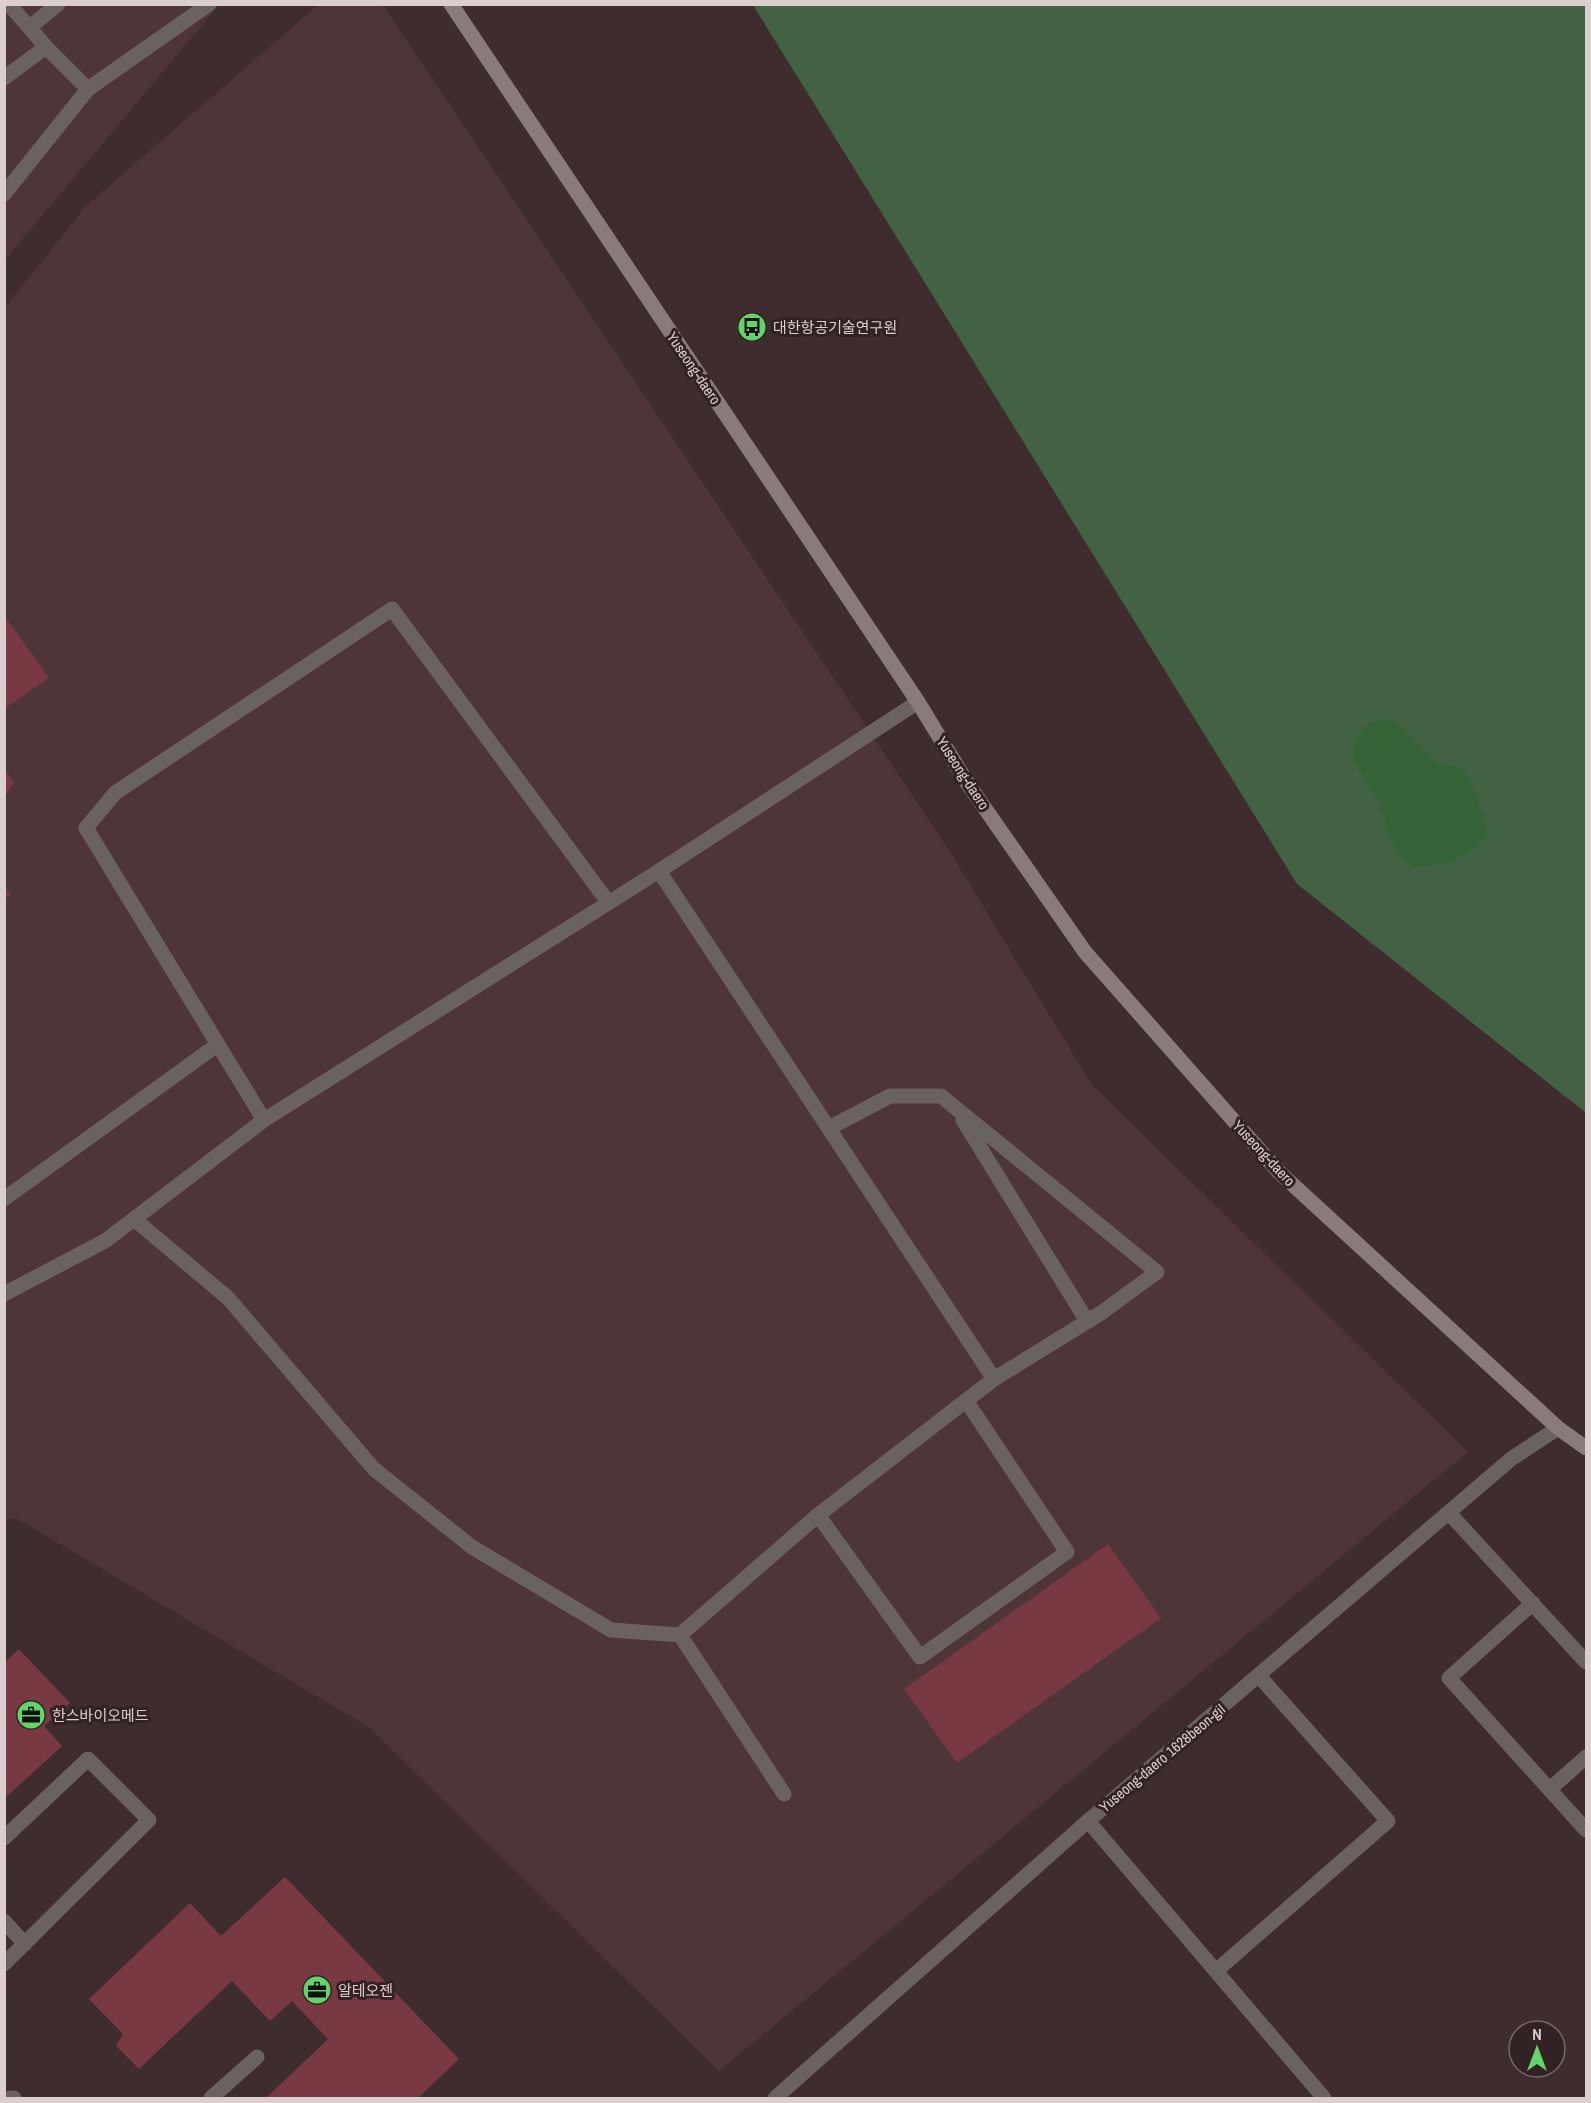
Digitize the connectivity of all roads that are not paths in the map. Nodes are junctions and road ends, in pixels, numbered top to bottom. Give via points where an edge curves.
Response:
1 (9, 4) edge
2 (58, 4) edge
3 (209, 4) edge
4 (451, 4) edge
5 (30, 27) junction
6 (46, 47) junction
7 (4, 78) edge
8 (88, 89) junction
9 (4, 195) edge
10 (918, 702) junction
11 (659, 871) junction
12 (608, 902) junction
13 (217, 1045) junction
14 (956, 1108) junction
15 (264, 1120) junction
16 (828, 1128) junction
17 (4, 1199) edge
18 (134, 1219) junction
19 (4, 1294) edge
20 (1087, 1322) junction
21 (994, 1379) junction
22 (967, 1402) junction
23 (1558, 1428) junction
24 (1587, 1448) edge
25 (1449, 1513) junction
26 (818, 1515) junction
27 (1533, 1603) junction
28 (680, 1635) junction
29 (1587, 1662) edge
30 (1259, 1676) junction
31 (1587, 1757) edge
32 (1550, 1789) junction
33 (784, 1794) dead end
34 (1088, 1821) junction
35 (1587, 1830) edge
36 (4, 1838) edge
37 (4, 1921) edge
38 (25, 1944) junction
39 (4, 1964) edge
40 (1216, 1971) junction
41 (257, 2057) dead end
42 (211, 2098) edge
43 (774, 2098) edge
44 (1324, 2098) edge

1 - 5 street
2 - 5 street
3 - 8 street
4 - 10 main road, Yuseong-daero
5 - 6 street
6 - 7 street
6 - 8 street
8 - 9 street
10 - 11 street
10 - 23 main road, Yuseong-daero via 968,784 1092,961 1279,1173
11 - 12 street
11 - 16 street
12 - 13 street via 392,609 115,793 86,828
12 - 15 street
13 - 15 street
13 - 17 street
14 - 16 street via 940,1096 890,1096
14 - 20 street
14 - 20 street via 1157,1272
15 - 18 street
16 - 21 street
18 - 19 street via 105,1241
18 - 28 street via 228,1298 374,1468 472,1547 611,1630
20 - 21 street
21 - 22 street
22 - 26 street
22 - 26 street via 1067,1552 920,1657
23 - 24 main road, Yuseong-daero
23 - 25 street, Yuseong-daero 1628beon-gil via 1511,1459
25 - 27 street
25 - 30 street, Yuseong-daero 1628beon-gil
26 - 28 street
27 - 29 street
27 - 32 street via 1449,1678
28 - 33 street
30 - 34 street, Yuseong-daero 1628beon-gil
30 - 40 street via 1388,1821
31 - 32 street
32 - 35 street
34 - 40 street
34 - 43 street, Yuseong-daero 1628beon-gil
36 - 38 street via 88,1760 149,1820
37 - 38 street
38 - 39 street
40 - 44 street
41 - 42 street

